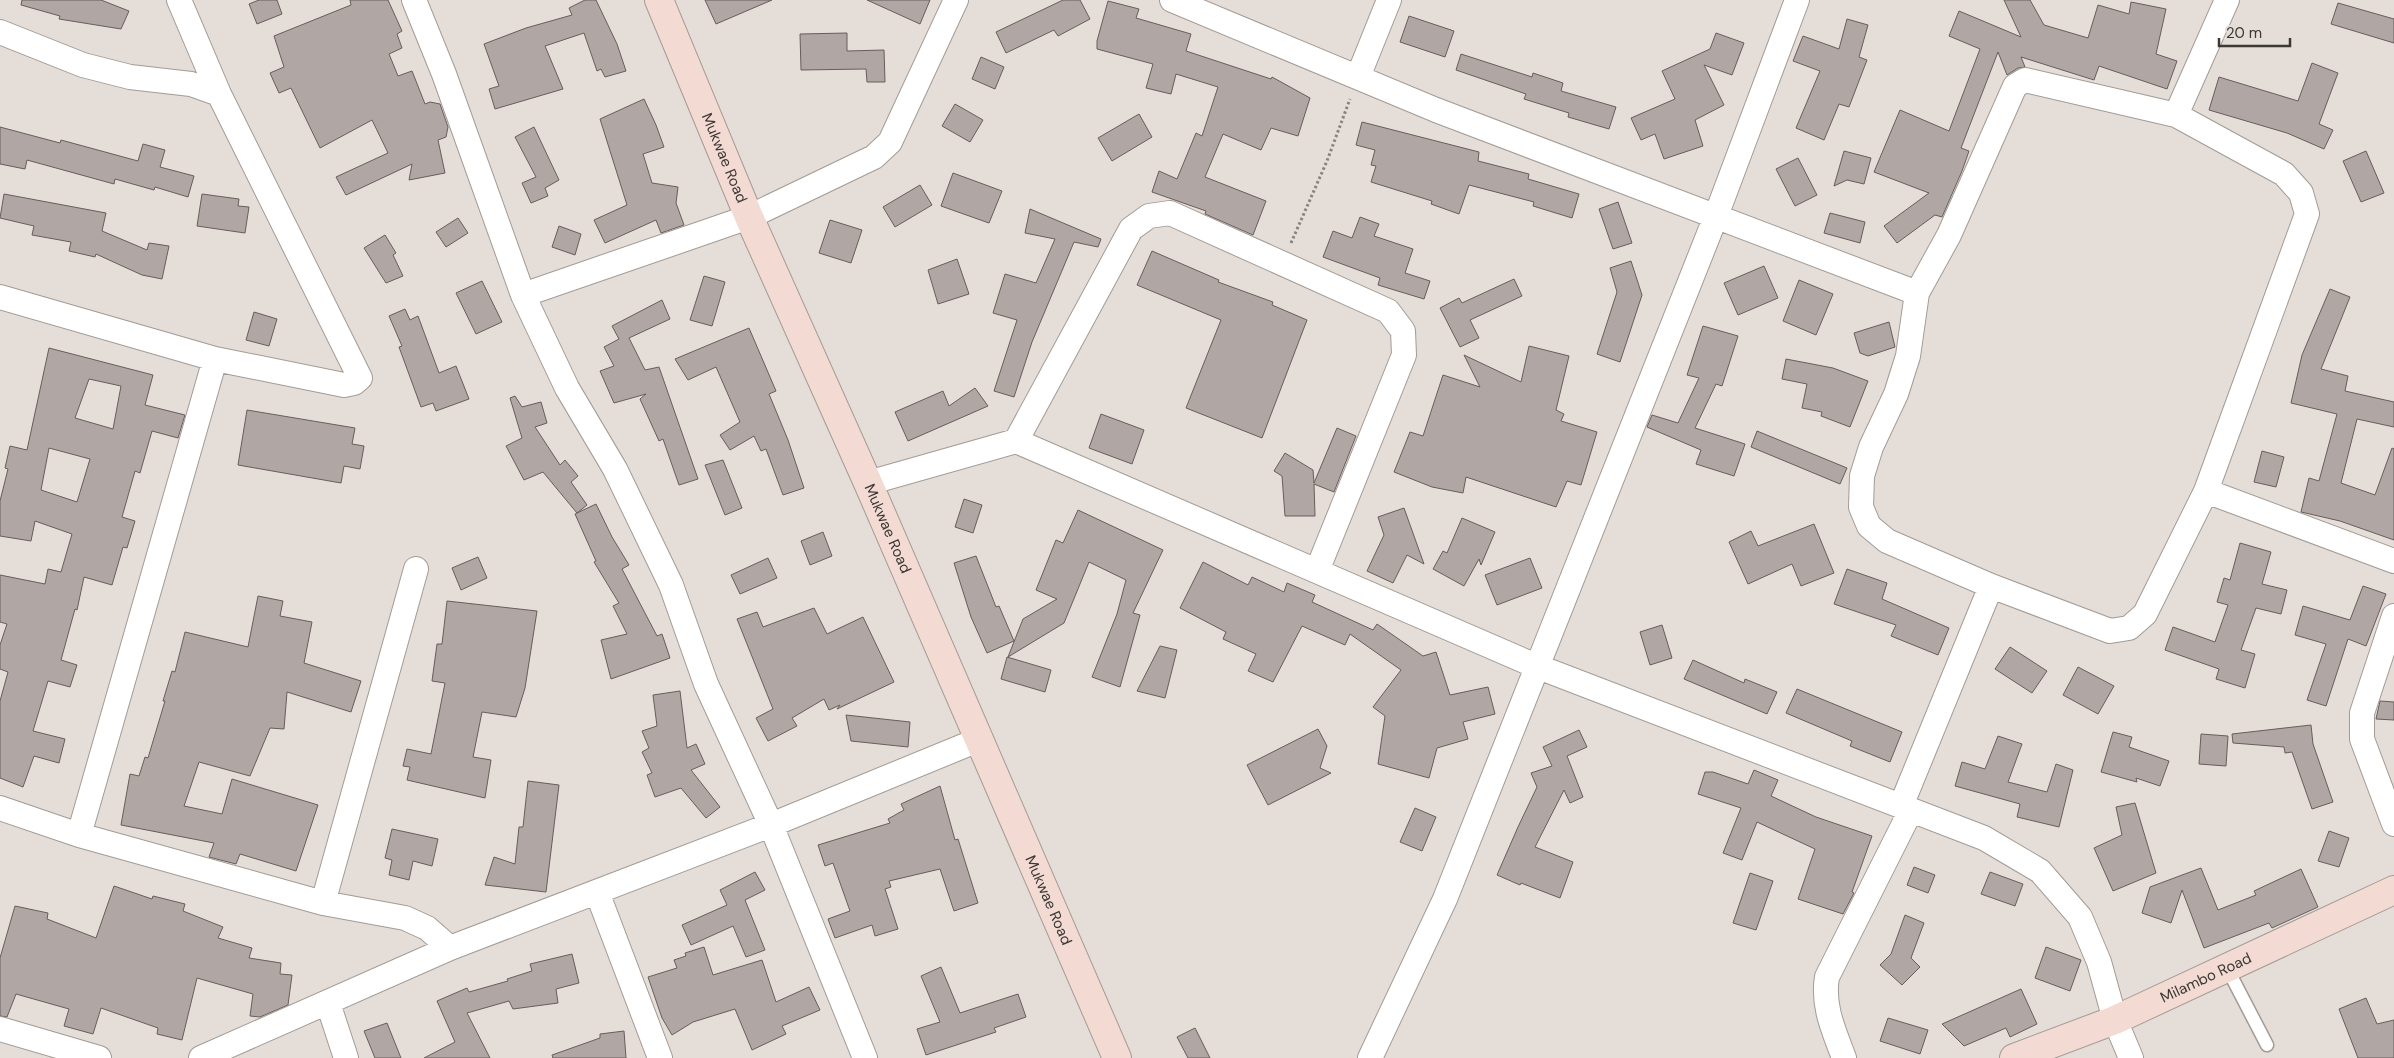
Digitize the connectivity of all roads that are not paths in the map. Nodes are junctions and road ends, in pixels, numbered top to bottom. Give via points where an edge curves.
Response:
1 (179, 0) edge
2 (414, 0) edge
3 (659, 0) edge
4 (956, 0) edge
5 (1172, 0) edge
6 (1389, 0) edge
7 (1797, 0) edge
8 (2227, 0) edge
9 (0, 32) edge
10 (1358, 77) junction
11 (219, 94) junction
12 (2176, 115) junction
13 (749, 216) junction
14 (1716, 216) junction
15 (1917, 293) junction
16 (522, 295) junction
17 (0, 297) edge
18 (215, 359) junction
19 (1016, 441) junction
20 (868, 482) junction
21 (2206, 491) junction
22 (2394, 561) edge
23 (416, 569) dead end
24 (1317, 571) junction
25 (1991, 586) junction
26 (2394, 616) edge
27 (1536, 666) junction
28 (978, 740) junction
29 (0, 808) edge
30 (1906, 808) junction
31 (2394, 824) edge
32 (771, 825) junction
33 (79, 835) junction
34 (2394, 890) edge
35 (597, 892) junction
36 (323, 903) junction
37 (450, 948) junction
38 (2227, 968) junction
39 (328, 1003) junction
40 (2115, 1020) junction
41 (0, 1029) edge
42 (2266, 1045) dead end
43 (99, 1058) edge
44 (201, 1058) edge
45 (346, 1058) edge
46 (660, 1058) edge
47 (865, 1058) edge
48 (1116, 1058) edge
49 (1370, 1058) edge
50 (1844, 1058) edge
51 (2014, 1058) edge
52 (2131, 1058) edge

1 - 11 street
2 - 16 street via 444,74
3 - 13 street, Mukwae Road
4 - 13 street via 890,142 874,157
5 - 10 street
6 - 10 street
7 - 14 street
8 - 12 street
9 - 11 street via 82,65 130,77 190,84
10 - 14 street via 1436,110
11 - 18 street via 360,378 344,385
12 - 15 street via 2035,81 2025,80 2015,86 1949,235
12 - 21 street via 2284,174 2300,194 2307,214
13 - 16 street
13 - 20 street, Mukwae Road
14 - 15 street
14 - 27 street
15 - 25 street via 1908,356 1862,476 1862,507 1869,526 1887,541
16 - 32 street via 567,388 615,469 671,585 706,684
17 - 18 street
18 - 33 street
19 - 20 street
19 - 24 street
19 - 24 street via 1131,229 1149,216 1170,213 1388,311 1403,331 1404,355
20 - 28 street, Mukwae Road
21 - 22 street
21 - 25 street via 2145,614 2129,628 2110,631
23 - 36 street
24 - 27 street
25 - 30 street
26 - 31 street via 2362,713 2362,739
27 - 30 street
27 - 49 street via 1445,899
28 - 32 street
28 - 48 street, Mukwae Road
29 - 33 street
30 - 40 street via 1984,838 2040,871 2080,917 2099,962
30 - 50 street via 1827,977 1824,994 1827,1012
32 - 35 street
32 - 47 street
33 - 36 street
34 - 38 street, Milambo Road
35 - 37 street
35 - 46 street
36 - 37 street via 405,918 427,928
37 - 39 street
38 - 40 street, Milambo Road
38 - 42 lane
39 - 44 street
39 - 45 street
40 - 51 street, Milambo Road
40 - 52 street
41 - 43 street

